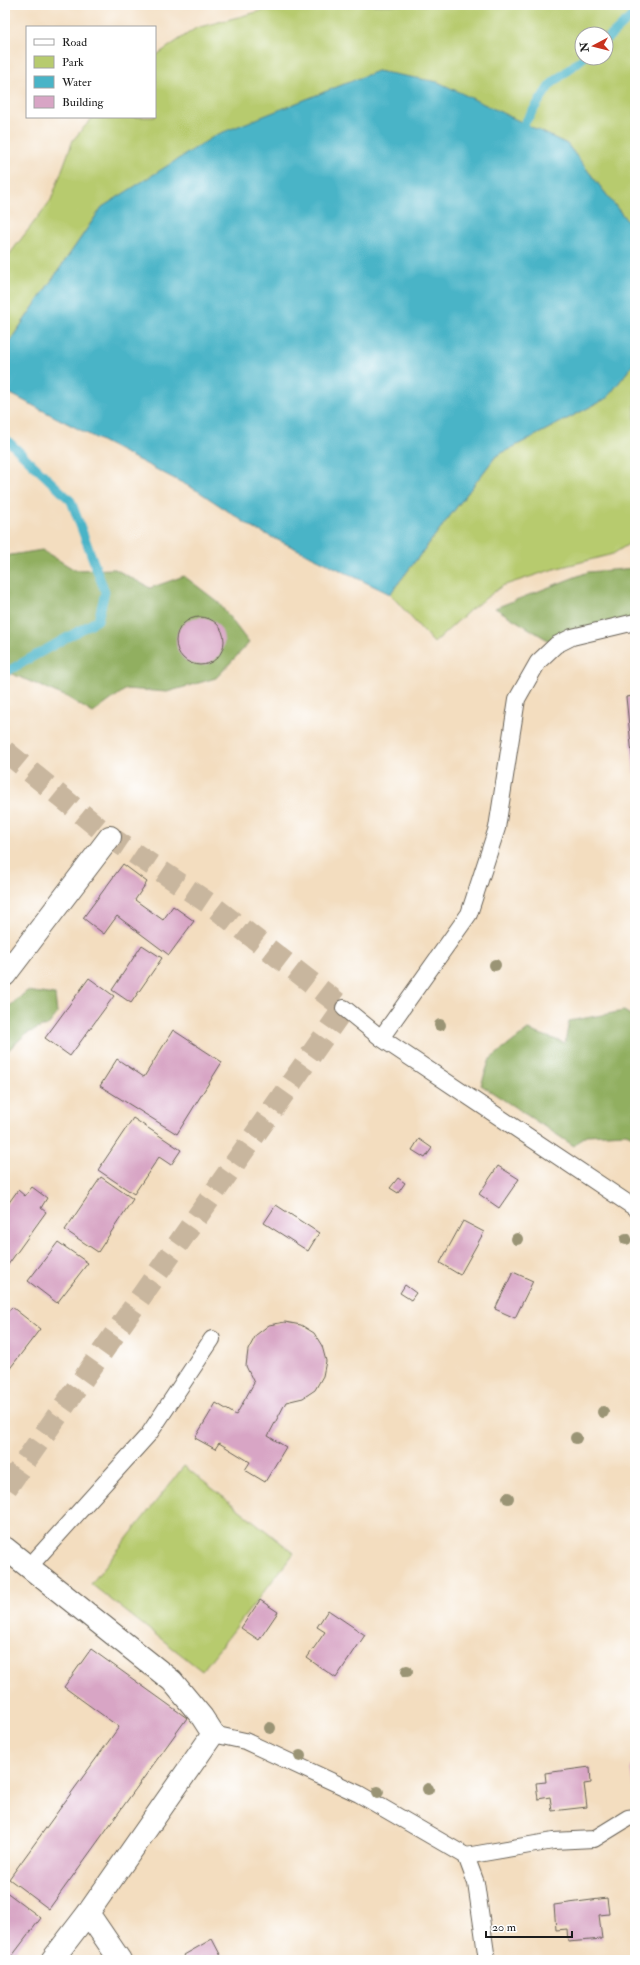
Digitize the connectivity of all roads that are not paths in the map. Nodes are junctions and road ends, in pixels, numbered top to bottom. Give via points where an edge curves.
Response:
1 (635, 622) edge
2 (110, 837) dead end
3 (5, 974) edge
4 (344, 1008) dead end
5 (381, 1038) junction
6 (635, 1208) edge
7 (212, 1339) dead end
8 (5, 1548) edge
9 (29, 1567) junction
10 (212, 1734) junction
11 (635, 1817) edge
12 (466, 1856) junction
13 (88, 1913) junction
14 (52, 1960) edge
15 (120, 1960) edge
16 (487, 1960) edge

1 - 5 lane via 572,637 556,645 538,662 517,699 497,828 469,914
2 - 3 street
4 - 5 lane
5 - 6 lane
7 - 9 lane via 149,1434
8 - 9 street
9 - 10 street via 172,1681 202,1717
10 - 12 lane via 245,1741 359,1794
10 - 13 street
11 - 12 lane via 628,1818 594,1839 552,1841
12 - 16 lane via 476,1883
13 - 14 street
13 - 15 street

